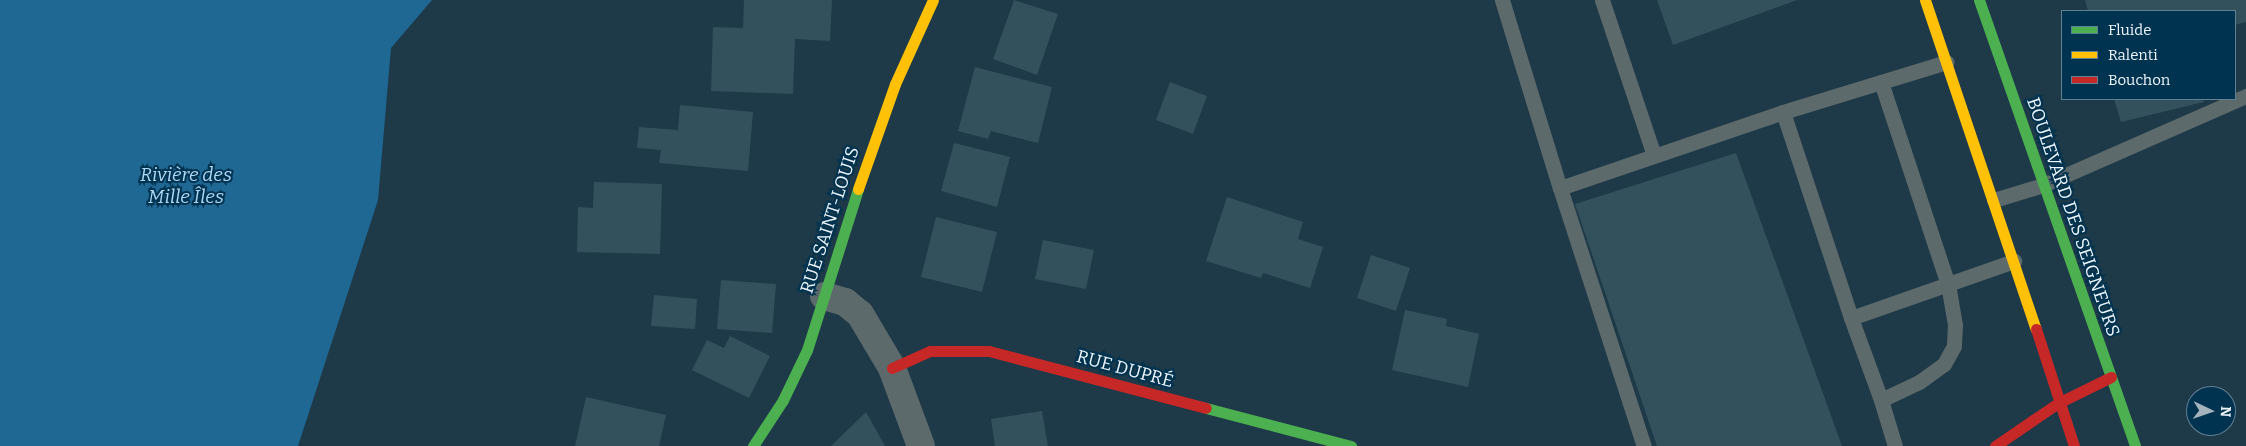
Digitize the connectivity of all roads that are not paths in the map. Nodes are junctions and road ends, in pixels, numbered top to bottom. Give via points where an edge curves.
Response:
1 (933, 0) edge
2 (1502, 0) edge
3 (1602, 0) edge
4 (1925, 0) edge
5 (1979, 0) edge
6 (1947, 62) junction
7 (1881, 82) junction
8 (2246, 96) edge
9 (1783, 112) junction
10 (1654, 155) junction
11 (2043, 185) junction
12 (1560, 188) junction
13 (1994, 200) junction
14 (2014, 261) junction
15 (1948, 284) junction
16 (824, 296) junction
17 (1851, 318) junction
18 (892, 368) junction
19 (2111, 377) junction
20 (1881, 400) junction
21 (2058, 403) junction
22 (752, 446) edge
23 (921, 446) edge
24 (1351, 446) edge
25 (1644, 446) edge
26 (1895, 446) edge
27 (1995, 446) edge
28 (2074, 446) edge
29 (2135, 446) edge

1 - 16 main road, RUE SAINT-LOUIS via 880,123
2 - 12 lane
3 - 10 lane
4 - 6 main road
5 - 11 main road, BOULEVARD DES SEIGNEURS
6 - 7 lane
6 - 13 main road
7 - 9 lane
7 - 15 lane
8 - 11 lane
9 - 10 lane
9 - 17 lane
10 - 12 lane
11 - 13 lane
11 - 19 main road, BOULEVARD DES SEIGNEURS
12 - 25 lane
13 - 14 main road
14 - 15 lane
14 - 21 main road
15 - 17 lane
15 - 20 lane via 1955,325 1954,346 1944,364 1919,382
16 - 18 street via 845,302 856,310
16 - 22 main road, RUE SAINT-LOUIS via 801,364 777,411
17 - 20 lane
18 - 23 street
18 - 24 main road, RUE DUPRÉ via 930,351 989,351
19 - 21 main road
19 - 29 main road, BOULEVARD DES SEIGNEURS
20 - 26 lane
21 - 27 main road
21 - 28 main road

